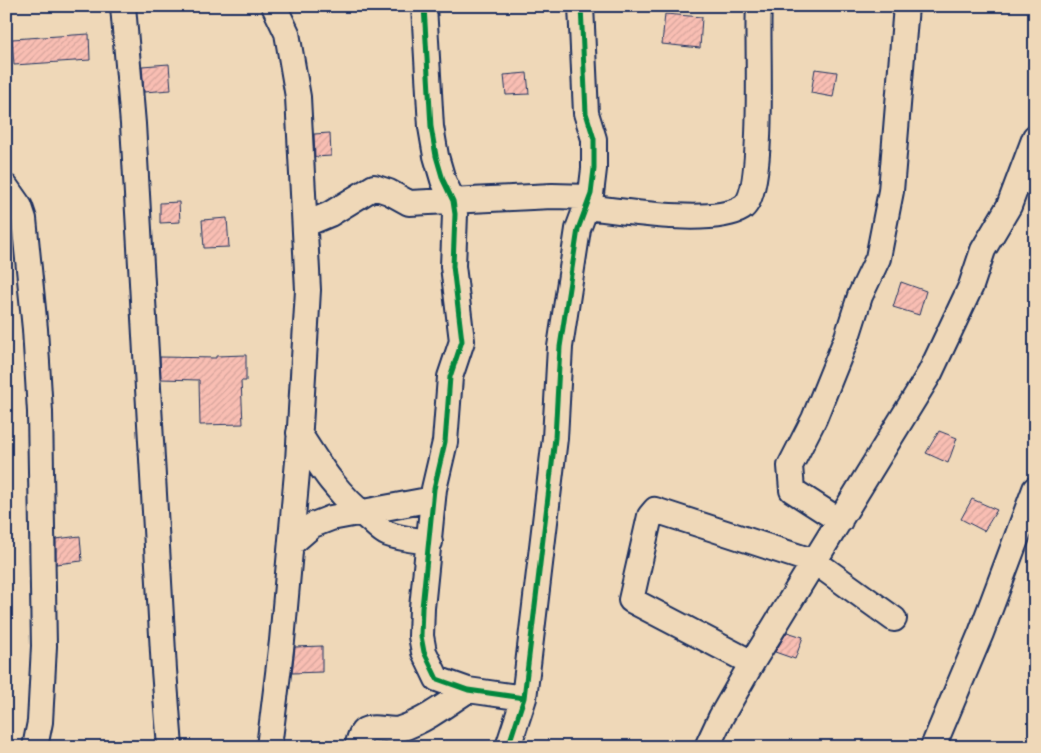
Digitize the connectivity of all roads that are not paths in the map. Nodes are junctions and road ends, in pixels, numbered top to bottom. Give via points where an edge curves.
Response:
1 (123, 6) edge
2 (274, 6) edge
3 (424, 6) edge
4 (581, 6) edge
5 (760, 6) edge
6 (906, 6) edge
7 (1035, 137) edge
8 (6, 187) edge
9 (453, 200) junction
10 (588, 202) junction
11 (306, 224) junction
12 (299, 433) junction
13 (1035, 489) edge
14 (433, 499) junction
15 (361, 513) junction
16 (840, 521) junction
17 (430, 542) junction
18 (291, 544) junction
19 (815, 562) junction
20 (894, 620) dead end
21 (752, 663) junction
22 (468, 690) junction
23 (524, 698) junction
24 (34, 747) edge
25 (170, 747) edge
26 (268, 747) edge
27 (357, 747) edge
28 (508, 747) edge
29 (707, 747) edge
30 (933, 747) edge

1 - 25 street via 133,124
2 - 11 street via 287,33 298,97
3 - 9 street via 431,127 441,172
4 - 10 street via 586,113 594,150
5 - 10 street via 757,29 758,137 753,186 743,208 718,215 667,217
6 - 16 street via 892,191 878,258 860,296 818,410 790,466 792,490
7 - 16 street via 1009,206 983,250 971,286 930,373
8 - 24 street via 24,219 40,412 44,646 40,722
9 - 10 street
9 - 11 street via 410,203 374,187 330,214
9 - 14 street via 454,266 462,341 450,377 445,442
10 - 23 street via 578,229 560,346 555,438
11 - 12 street via 308,290
12 - 15 street via 337,491
12 - 18 street
13 - 30 street via 981,633
14 - 15 street
14 - 17 street
15 - 17 street via 386,533
15 - 18 street via 313,525
16 - 19 street
17 - 22 street via 420,636 424,652 437,679
18 - 26 street
19 - 20 street
19 - 21 street
19 - 21 street via 659,511 652,512 631,600
21 - 29 street
22 - 23 street
22 - 27 street via 409,725 391,731 365,730
23 - 28 street

